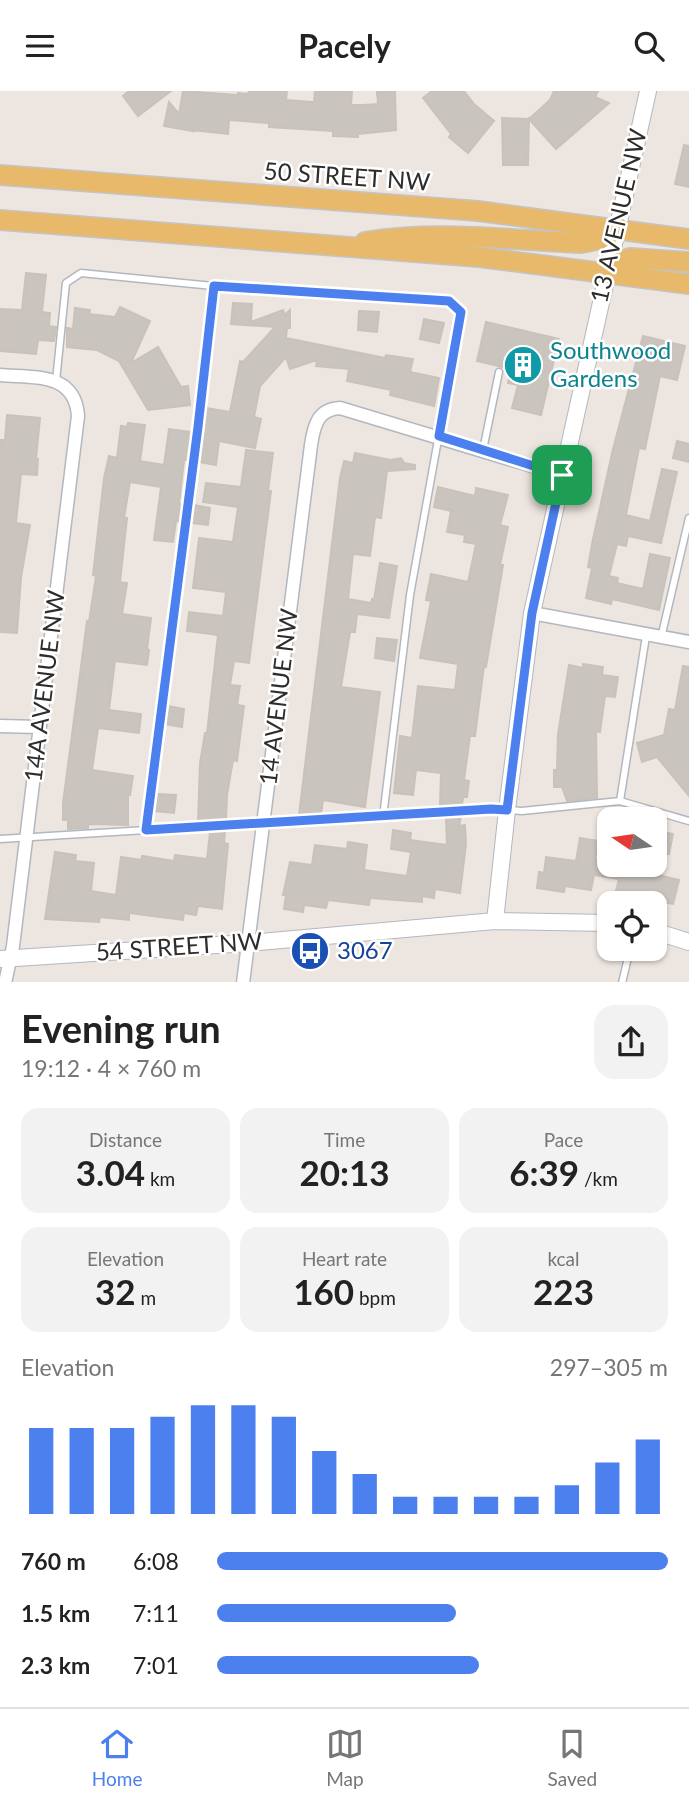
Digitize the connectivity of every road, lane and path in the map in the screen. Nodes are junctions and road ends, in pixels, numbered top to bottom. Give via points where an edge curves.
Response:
1 (648, 91) edge
2 (0, 175) edge
3 (0, 220) edge
4 (618, 227) junction
5 (689, 239) edge
6 (333, 247) junction
7 (689, 263) edge
8 (607, 273) junction
9 (689, 284) edge
10 (214, 286) junction
11 (499, 372) dead end
12 (0, 375) edge
13 (56, 382) junction
14 (439, 436) junction
15 (482, 450) junction
16 (562, 475) junction
17 (689, 518) edge
18 (532, 613) junction
19 (646, 636) junction
20 (661, 638) junction
21 (689, 642) edge
22 (0, 726) edge
23 (40, 727) junction
24 (620, 801) junction
25 (507, 810) junction
26 (383, 817) junction
27 (689, 821) edge
28 (264, 823) junction
29 (146, 830) junction
30 (0, 839) edge
31 (26, 839) junction
32 (495, 921) junction
33 (597, 923) edge
34 (667, 935) edge
35 (689, 942) edge
36 (248, 943) junction
37 (5, 959) edge
38 (628, 961) edge
39 (5, 982) edge
40 (243, 982) edge
41 (622, 982) edge

1 - 4 street, 13 AVENUE NW
2 - 4 main road, 50 STREET NW via 478,211
3 - 6 main road
4 - 5 main road, 50 STREET NW
4 - 6 main road via 600,240 580,243 393,237
4 - 8 street, 13 AVENUE NW
6 - 8 main road via 479,257
7 - 8 main road via 629,258 610,265
8 - 9 main road
8 - 16 street, 13 AVENUE NW
10 - 13 lane via 81,273 66,283
10 - 14 lane via 449,301 461,312
10 - 29 lane
11 - 15 lane
12 - 13 street
13 - 23 street, 14A AVENUE NW via 71,391 78,416
14 - 15 street
14 - 26 lane via 410,595
14 - 28 street, 14 AVENUE NW via 340,408 330,408 316,420
15 - 16 street
16 - 18 street, 13 AVENUE NW
17 - 20 lane
18 - 19 street
18 - 25 street, 13 AVENUE NW
19 - 20 street
19 - 24 lane
20 - 21 street
22 - 23 street
23 - 31 street, 14A AVENUE NW
24 - 25 lane
24 - 27 lane
25 - 26 lane
25 - 32 street, 13 AVENUE NW
26 - 28 lane
28 - 29 lane
28 - 36 street, 14 AVENUE NW
29 - 31 lane
30 - 31 lane
31 - 37 street, 14A AVENUE NW
32 - 33 street, 54 STREET NW
32 - 36 street, 54 STREET NW
34 - 35 street
36 - 37 street, 54 STREET NW
36 - 40 street, 14 AVENUE NW
37 - 39 street, 14A AVENUE NW
38 - 41 lane

